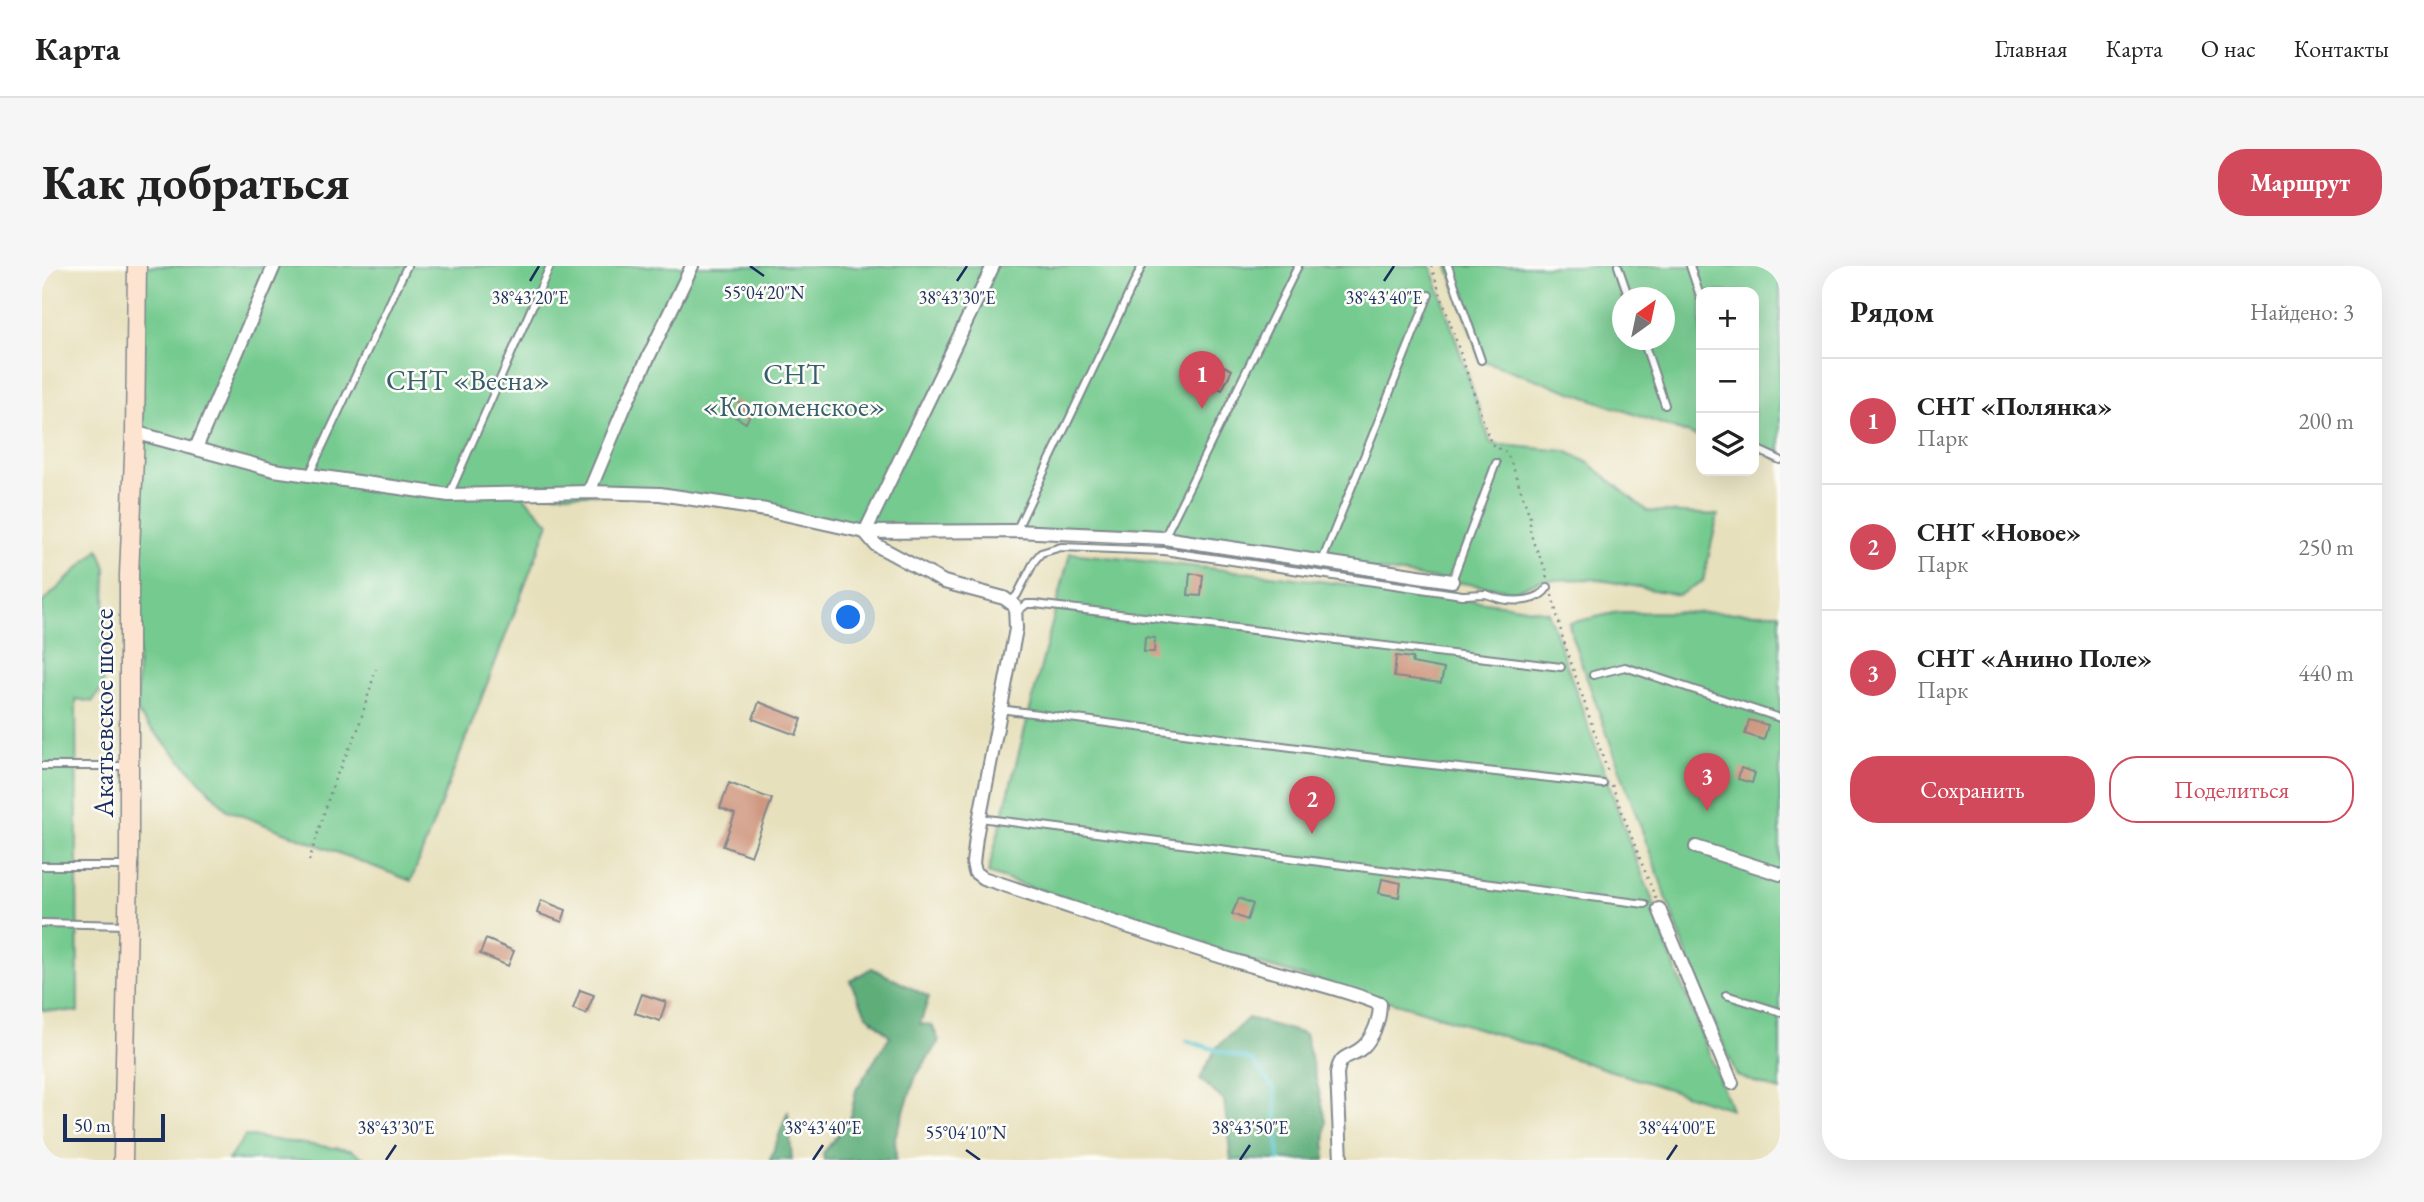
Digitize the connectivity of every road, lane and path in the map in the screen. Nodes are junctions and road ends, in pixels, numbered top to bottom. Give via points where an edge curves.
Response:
1 (137, 266) edge
2 (274, 266) edge
3 (407, 266) edge
4 (550, 266) edge
5 (692, 266) edge
6 (993, 266) edge
7 (1142, 266) edge
8 (1298, 266) edge
9 (1431, 266) edge
10 (1448, 266) edge
11 (1618, 266) edge
12 (1690, 266) edge
13 (1625, 287) edge
14 (1697, 287) edge
15 (1429, 295) dead end
16 (1646, 350) edge
17 (1481, 360) dead end
18 (1665, 405) dead end
19 (141, 434) dead end
20 (196, 448) junction
21 (1759, 450) edge
22 (1780, 460) edge
23 (1496, 463) dead end
24 (309, 475) junction
25 (589, 492) junction
26 (449, 495) junction
27 (1016, 531) junction
28 (865, 532) junction
29 (1164, 538) junction
30 (1322, 561) junction
31 (1452, 580) joint
32 (1548, 587) junction
33 (1013, 608) junction
34 (1561, 667) dead end
35 (376, 669) dead end
36 (1593, 674) dead end
37 (1000, 709) junction
38 (1780, 718) edge
39 (42, 766) edge
40 (128, 766) junction
41 (1603, 784) dead end
42 (980, 818) junction
43 (1696, 847) dead end
44 (309, 861) dead end
45 (42, 866) edge
46 (130, 866) junction
47 (1780, 874) edge
48 (1645, 904) dead end
49 (1659, 909) joint
50 (42, 923) edge
51 (129, 925) junction
52 (1726, 995) dead end
53 (1780, 1012) edge
54 (1732, 1083) dead end
55 (123, 1160) edge
56 (1341, 1160) edge

1 - 40 main road, Акатьевское шоссе
2 - 20 street
3 - 24 lane
4 - 26 lane
5 - 25 street
6 - 28 street
7 - 27 lane
8 - 29 lane
9 - 32 path via 1491,444 1507,453 1514,470
10 - 17 lane
11 - 13 lane
12 - 14 lane
15 - 30 lane
16 - 18 lane
19 - 20 street
20 - 24 street
21 - 22 lane
23 - 31 lane
24 - 26 street
25 - 26 street
25 - 28 street via 673,496
27 - 28 street
27 - 29 street
28 - 33 street via 876,545 944,582 1004,598
29 - 30 street
30 - 31 street
32 - 33 lane via 1534,598 1512,601 1164,551 1060,547 1035,560
32 - 49 path via 1601,753
33 - 34 lane via 1035,604
33 - 37 street via 1016,629
35 - 44 path
36 - 38 lane via 1625,667
37 - 41 lane
37 - 42 street
39 - 40 lane
40 - 46 main road, Акатьевское шоссе
42 - 48 lane
42 - 56 street via 973,863 982,878 1380,1004 1380,1015 1367,1042 1338,1064
43 - 47 street
45 - 46 lane
46 - 51 main road, Акатьевское шоссе
49 - 54 street
50 - 51 lane
51 - 55 main road, Акатьевское шоссе
52 - 53 lane

